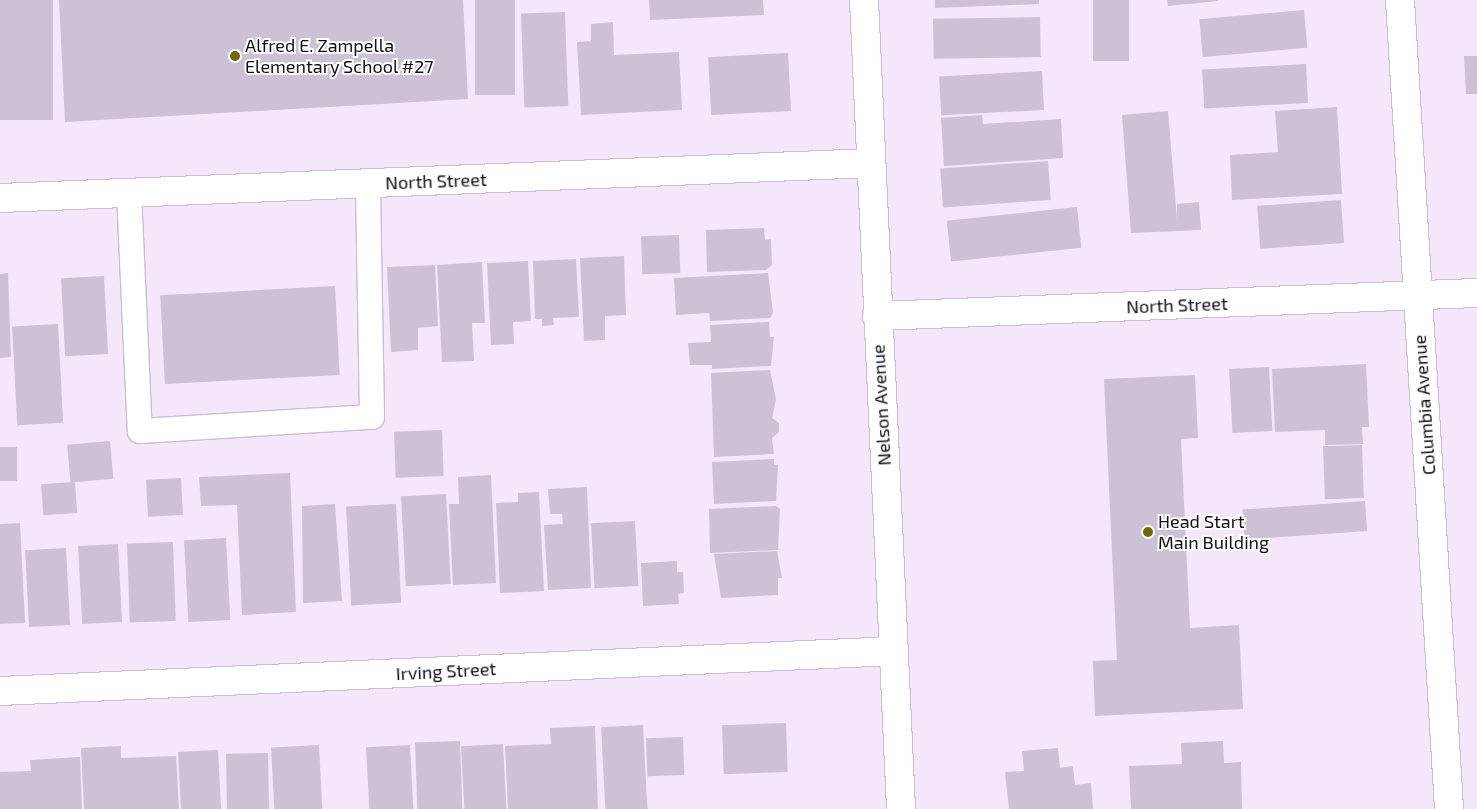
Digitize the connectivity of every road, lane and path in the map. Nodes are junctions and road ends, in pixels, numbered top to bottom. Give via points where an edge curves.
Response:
1 (864, 0) edge
2 (1400, 0) edge
3 (871, 163) junction
4 (368, 184) junction
5 (129, 193) junction
6 (0, 198) edge
7 (1477, 294) edge
8 (1417, 296) junction
9 (877, 316) junction
10 (893, 651) junction
11 (0, 691) edge
12 (901, 809) edge
13 (1449, 809) edge

1 - 3 street, Nelson Avenue
2 - 8 street, Columbia Avenue
3 - 4 street, North Street
3 - 9 street, Nelson Avenue
4 - 5 street, North Street
4 - 5 lane via 372,417 140,431
5 - 6 street, North Street
7 - 8 street, North Street
8 - 9 street, North Street
8 - 13 street, Columbia Avenue
9 - 10 street, Nelson Avenue
10 - 11 street, Irving Street
10 - 12 street, Nelson Avenue

